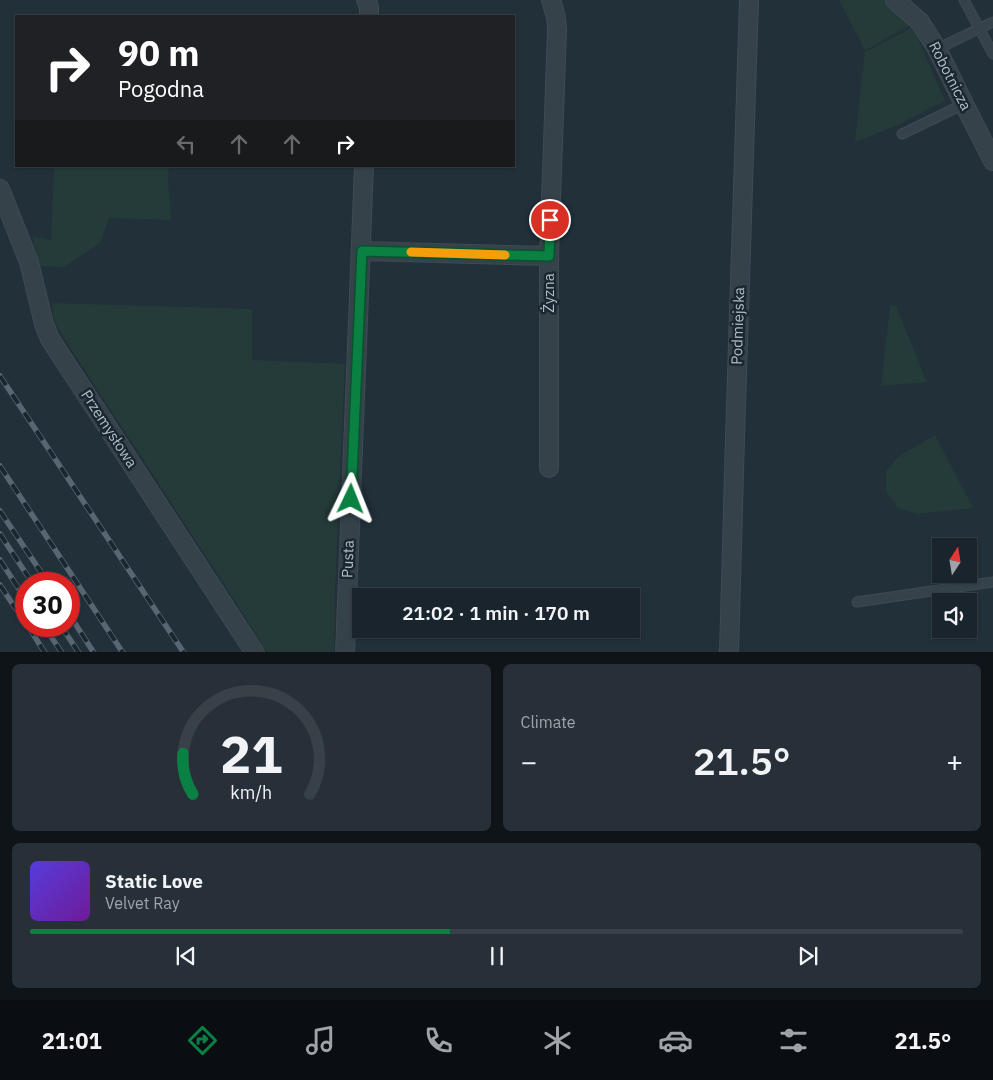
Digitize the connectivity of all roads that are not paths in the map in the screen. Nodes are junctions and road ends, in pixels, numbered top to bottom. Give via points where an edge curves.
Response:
1 (550, 0) edge
2 (749, 0) edge
3 (895, 0) edge
4 (964, 0) edge
5 (993, 22) edge
6 (980, 29) junction
7 (937, 49) junction
8 (993, 54) edge
9 (964, 104) junction
10 (902, 134) dead end
11 (993, 161) edge
12 (364, 167) edge
13 (0, 188) edge
14 (362, 251) junction
15 (549, 256) junction
16 (549, 468) dead end
17 (993, 582) edge
18 (857, 602) dead end
19 (256, 652) edge
20 (344, 652) edge
21 (729, 652) edge

1 - 15 street, Żyzna via 557,30
2 - 21 street, Podmiejska
3 - 7 street, Robotnicza via 920,22
4 - 6 lane
5 - 6 lane
6 - 7 lane
6 - 8 lane
7 - 9 street, Robotnicza
9 - 10 lane
9 - 11 street, Robotnicza
12 - 14 street, Pusta
13 - 19 street, Przemysłowa via 29,262 50,339
14 - 15 street
14 - 20 street, Pusta
15 - 16 street, Żyzna
17 - 18 lane

